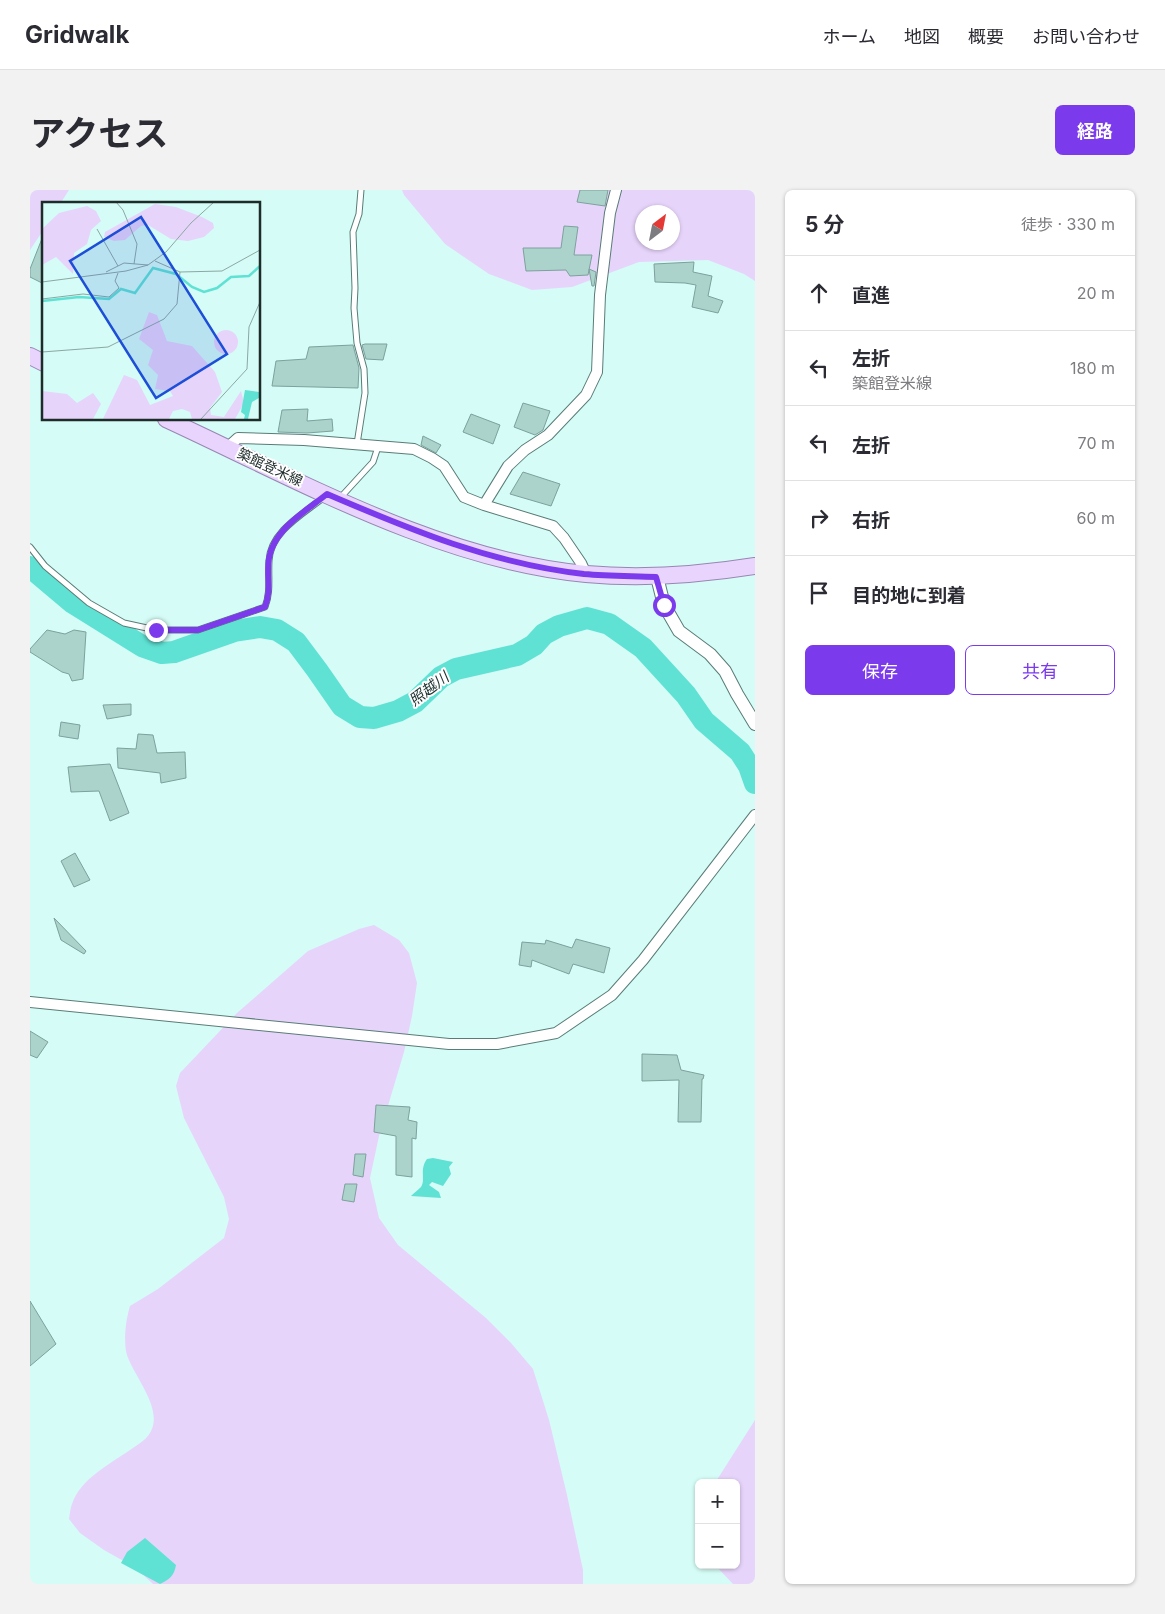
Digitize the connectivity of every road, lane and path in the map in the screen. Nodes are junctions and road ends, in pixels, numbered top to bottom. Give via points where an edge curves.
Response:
1 (361, 190) edge
2 (616, 190) edge
3 (30, 356) edge
4 (42, 362) edge
5 (168, 420) edge
6 (357, 446) junction
7 (228, 447) junction
8 (378, 448) junction
9 (333, 497) junction
10 (484, 505) junction
11 (30, 547) edge
12 (755, 566) edge
13 (586, 574) junction
14 (656, 577) junction
15 (755, 724) edge
16 (752, 818) edge
17 (30, 1002) edge

1 - 6 lane via 359,214 353,232 354,308 365,385
2 - 10 street via 600,295 597,372 586,395 548,435 508,466
3 - 4 main road
5 - 7 main road, 築館登米線
6 - 7 street via 238,438
6 - 8 street
7 - 9 main road, 築館登米線
8 - 9 lane via 373,462
8 - 10 street via 414,449 432,458 444,466 464,497
9 - 11 lane via 285,529 273,543 268,559 269,597 265,607 198,630 156,630 124,623 89,603 45,566
9 - 13 main road, 築館登米線 via 395,524 503,560
10 - 13 street via 553,526
12 - 14 main road, 築館登米線
13 - 14 main road, 築館登米線
14 - 15 street via 664,605 679,631 710,654 725,671
16 - 17 street via 644,960 612,995 556,1034 497,1044 449,1044

